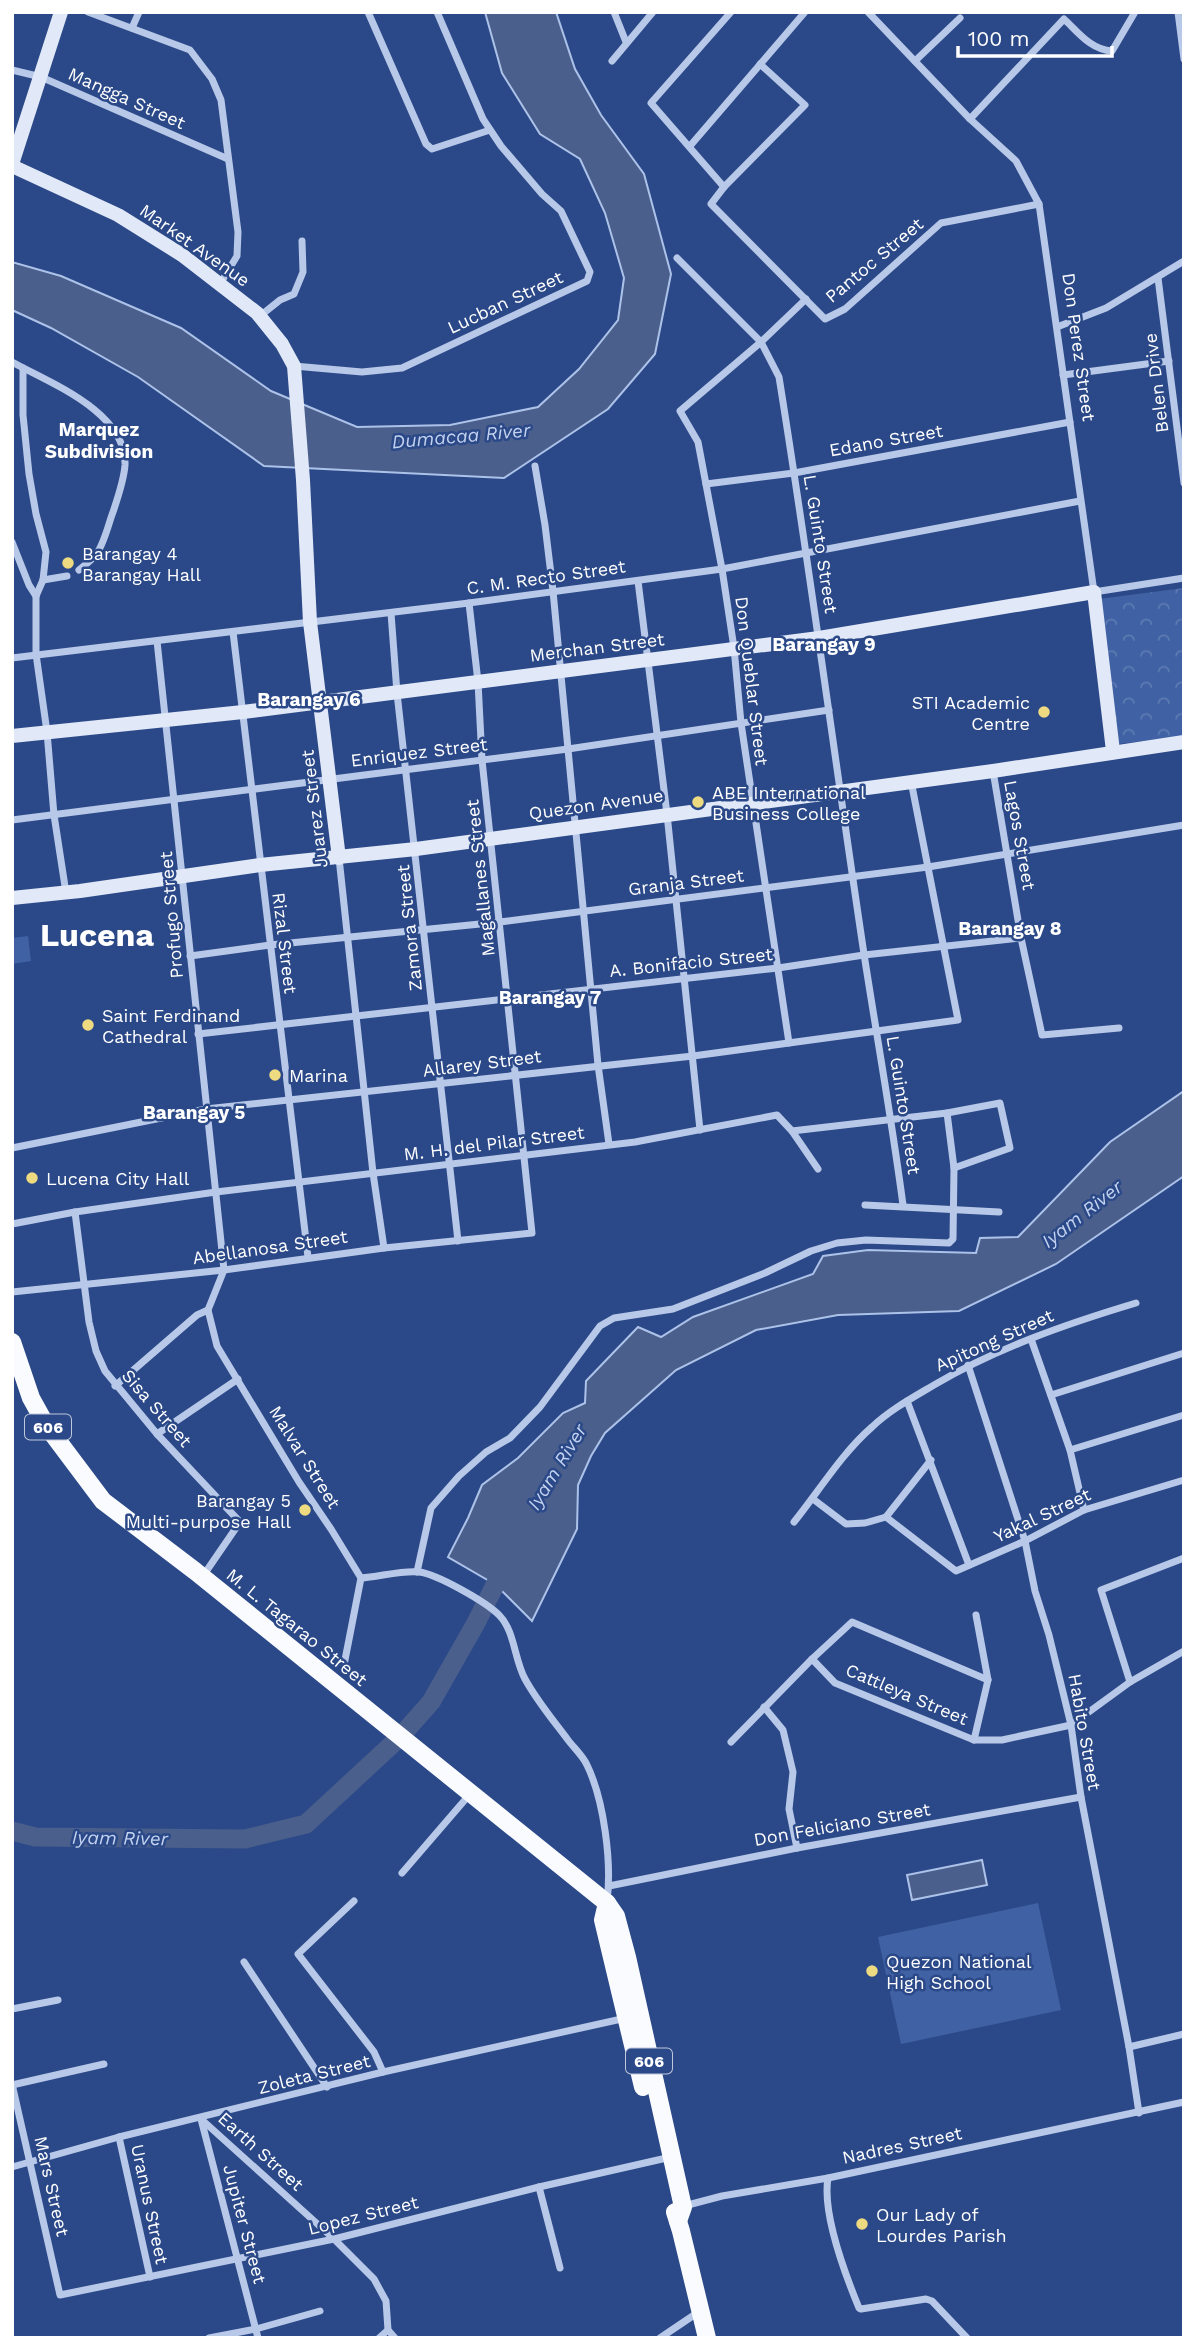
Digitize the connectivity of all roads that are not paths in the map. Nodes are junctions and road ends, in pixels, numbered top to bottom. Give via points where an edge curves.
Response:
1 (61, 12) edge
2 (88, 12) edge
3 (139, 12) edge
4 (369, 12) edge
5 (437, 12) edge
6 (614, 12) edge
7 (653, 12) edge
8 (731, 12) edge
9 (804, 12) edge
10 (868, 12) edge
11 (1135, 12) edge
12 (1178, 12) edge
13 (960, 18) dead end
14 (132, 28) junction
15 (626, 42) junction
16 (1184, 59) edge
17 (612, 61) dead end
18 (915, 61) junction
19 (761, 64) junction
20 (12, 69) edge
21 (41, 77) junction
22 (970, 119) junction
23 (490, 130) junction
24 (690, 146) junction
25 (228, 159) junction
26 (12, 165) edge
27 (724, 187) junction
28 (1039, 204) junction
29 (302, 241) dead end
30 (677, 258) dead end
31 (1184, 261) edge
32 (1158, 278) junction
33 (219, 285) junction
34 (806, 299) junction
35 (260, 316) junction
36 (1057, 327) junction
37 (761, 342) junction
38 (1169, 361) junction
39 (12, 362) edge
40 (294, 366) junction
41 (23, 368) junction
42 (1063, 376) junction
43 (1070, 422) junction
44 (535, 466) dead end
45 (794, 473) junction
46 (1184, 483) edge
47 (706, 484) junction
48 (1080, 501) junction
49 (12, 542) edge
50 (807, 555) junction
51 (722, 569) junction
52 (79, 570) dead end
53 (67, 576) dead end
54 (1184, 578) edge
55 (43, 580) junction
56 (638, 581) junction
57 (553, 592) junction
58 (1094, 592) junction
59 (36, 596) junction
60 (469, 603) junction
61 (391, 612) junction
62 (310, 622) junction
63 (233, 632) junction
64 (819, 638) junction
65 (157, 641) junction
66 (734, 648) junction
67 (36, 654) junction
68 (12, 658) edge
69 (649, 659) junction
70 (560, 671) junction
71 (478, 682) junction
72 (397, 693) junction
73 (321, 702) junction
74 (829, 710) junction
75 (243, 712) junction
76 (166, 719) junction
77 (741, 723) junction
78 (47, 732) junction
79 (659, 735) junction
80 (12, 737) edge
81 (1184, 742) edge
82 (568, 749) junction
83 (1113, 751) junction
84 (482, 760) junction
85 (406, 770) junction
86 (993, 771) junction
87 (330, 779) junction
88 (911, 781) junction
89 (251, 789) junction
90 (841, 790) junction
91 (175, 800) junction
92 (752, 802) junction
93 (667, 814) junction
94 (54, 815) junction
95 (12, 820) edge
96 (1184, 825) edge
97 (576, 827) junction
98 (492, 838) junction
99 (416, 849) junction
100 (1008, 855) junction
101 (339, 858) junction
102 (260, 865) junction
103 (928, 867) junction
104 (853, 876) junction
105 (183, 877) junction
106 (766, 887) junction
107 (66, 892) junction
108 (12, 898) edge
109 (677, 899) junction
110 (583, 910) junction
111 (500, 922) junction
112 (424, 929) junction
113 (348, 938) junction
114 (1021, 938) junction
115 (270, 946) junction
116 (944, 947) junction
117 (864, 955) junction
118 (190, 956) junction
119 (778, 968) junction
120 (685, 979) junction
121 (591, 989) junction
122 (508, 998) junction
123 (433, 1007) junction
124 (357, 1015) junction
125 (279, 1024) junction
126 (1119, 1028) dead end
127 (877, 1031) junction
128 (198, 1034) junction
129 (789, 1043) junction
130 (693, 1056) junction
131 (598, 1065) junction
132 (516, 1075) junction
133 (440, 1085) junction
134 (365, 1091) junction
135 (288, 1099) junction
136 (206, 1109) junction
137 (947, 1113) junction
138 (892, 1119) junction
139 (700, 1130) junction
140 (792, 1132) junction
141 (609, 1144) junction
142 (12, 1148) edge
143 (523, 1156) junction
144 (448, 1165) junction
145 (818, 1168) dead end
146 (954, 1168) junction
147 (373, 1173) junction
148 (299, 1182) junction
149 (216, 1192) junction
150 (865, 1205) dead end
151 (903, 1205) junction
152 (954, 1210) junction
153 (75, 1212) junction
154 (999, 1212) dead end
155 (12, 1224) edge
156 (532, 1233) joint
157 (458, 1241) junction
158 (384, 1248) junction
159 (308, 1257) junction
160 (224, 1270) junction
161 (84, 1284) junction
162 (12, 1292) edge
163 (1136, 1303) dead end
164 (208, 1310) junction
165 (1031, 1339) junction
166 (12, 1342) edge
167 (1184, 1353) edge
168 (968, 1365) junction
169 (238, 1378) junction
170 (115, 1386) junction
171 (1051, 1395) junction
172 (907, 1401) junction
173 (1184, 1415) edge
174 (157, 1434) junction
175 (1070, 1450) junction
176 (931, 1460) junction
177 (1184, 1480) edge
178 (813, 1499) junction
179 (1084, 1510) junction
180 (886, 1517) junction
181 (794, 1522) dead end
182 (1025, 1541) junction
183 (1184, 1558) edge
184 (969, 1565) junction
185 (417, 1572) junction
186 (202, 1577) junction
187 (361, 1578) junction
188 (976, 1615) dead end
189 (1184, 1651) edge
190 (812, 1659) junction
191 (344, 1665) dead end
192 (988, 1680) junction
193 (1130, 1682) junction
194 (764, 1707) junction
195 (1071, 1725) junction
196 (974, 1740) junction
197 (731, 1742) dead end
198 (471, 1792) junction
199 (1081, 1797) junction
200 (797, 1848) junction
201 (402, 1874) dead end
202 (608, 1894) junction
203 (354, 1901) dead end
204 (244, 1962) dead end
205 (58, 2000) dead end
206 (12, 2009) edge
207 (626, 2018) junction
208 (1184, 2034) edge
209 (1129, 2047) junction
210 (104, 2064) dead end
211 (383, 2072) junction
212 (12, 2085) edge
213 (327, 2087) junction
214 (1184, 2102) edge
215 (1139, 2113) junction
216 (201, 2119) junction
217 (120, 2137) junction
218 (666, 2158) junction
219 (31, 2161) junction
220 (12, 2167) edge
221 (828, 2178) junction
222 (539, 2187) junction
223 (678, 2212) junction
224 (334, 2239) junction
225 (238, 2259) junction
226 (560, 2269) dead end
227 (149, 2277) junction
228 (60, 2295) joint
229 (700, 2310) junction
230 (320, 2311) dead end
231 (388, 2330) junction
232 (257, 2334) edge
233 (209, 2338) edge
234 (379, 2338) edge
235 (395, 2338) edge
236 (660, 2338) edge
237 (707, 2338) edge
238 (967, 2338) edge

1 - 21 main road
2 - 14 street
3 - 14 street
4 - 23 street via 426,144 432,149
5 - 23 street, Lucban Street
6 - 15 street
7 - 15 street
8 - 24 street via 651,103
9 - 19 street
10 - 18 street, Don Perez Street
11 - 22 street via 1112,51 1091,45 1064,19
12 - 16 street
13 - 18 street
14 - 25 street via 190,50 212,79 221,100
15 - 17 street
18 - 22 street, Don Perez Street
19 - 24 street
19 - 27 street via 805,105
20 - 21 street, Mangga Street
21 - 25 street, Mangga Street
21 - 26 main road
22 - 28 street, Don Perez Street via 1016,161
23 - 40 street, Lucban Street via 561,211 590,272 587,281 402,368 362,372
24 - 27 street
25 - 33 street via 239,232 237,256
26 - 33 main road, Market Avenue via 118,215 172,248
27 - 34 street, Pantoc Street via 711,204
28 - 34 street, Pantoc Street via 941,223 845,309 825,319
28 - 36 street, Don Perez Street
29 - 35 street via 303,272 293,294
30 - 37 street, L. Guinto Street
31 - 32 street
32 - 36 street via 1107,308
32 - 38 street, Belen Drive
33 - 35 main road, Market Avenue
34 - 37 street
35 - 40 main road, Market Avenue
36 - 42 street, Don Perez Street
37 - 45 street, L. Guinto Street via 779,377
37 - 47 street, Don Queblar Street via 680,411 698,442
38 - 42 street
38 - 46 street, Belen Drive
39 - 41 street
40 - 62 main road, Juarez Street
41 - 52 street via 73,394 103,419 121,443 125,463 115,506 96,554
41 - 55 street via 29,474 46,552
42 - 43 street, Don Perez Street
43 - 45 street, Edano Street
43 - 48 street, Don Perez Street
44 - 57 street
45 - 47 street, Edano Street
45 - 50 street, L. Guinto Street
47 - 51 street, Don Queblar Street
48 - 50 street, C. M. Recto Street
48 - 58 street, Don Perez Street
49 - 59 street
50 - 51 street, C. M. Recto Street
50 - 64 street, L. Guinto Street
51 - 56 street, C. M. Recto Street
51 - 66 street, Don Queblar Street
53 - 55 street
54 - 58 street, Merchan Street
55 - 59 street
56 - 57 street, C. M. Recto Street
56 - 69 street
57 - 60 street, C. M. Recto Street
57 - 70 street
58 - 64 main road, Merchan Street
58 - 83 main road, Don Perez Street
59 - 67 street
60 - 61 street, C. M. Recto Street
60 - 71 street, Magallanes Street
61 - 62 street, C. M. Recto Street
61 - 72 street, Zamora Street
62 - 63 street, C. M. Recto Street
62 - 73 main road, Juarez Street
63 - 65 street, C. M. Recto Street
63 - 75 street, Rizal Street
64 - 66 main road, Merchan Street
64 - 74 street, L. Guinto Street
65 - 67 street, C. M. Recto Street
65 - 76 street, Profugo Street
66 - 69 main road, Merchan Street
66 - 77 street, Don Queblar Street
67 - 68 street, C. M. Recto Street
67 - 78 street
69 - 70 main road, Merchan Street
69 - 79 street
70 - 71 main road, Merchan Street
70 - 82 street
71 - 72 main road, Merchan Street
71 - 84 street, Magallanes Street
72 - 73 main road, Merchan Street
72 - 85 street, Zamora Street
73 - 75 main road, Merchan Street
73 - 87 main road, Juarez Street
74 - 77 street, Enriquez Street
74 - 90 street, L. Guinto Street
75 - 76 main road, Merchan Street
75 - 89 street, Rizal Street
76 - 78 main road, Merchan Street
76 - 91 street, Profugo Street
77 - 79 street, Enriquez Street
77 - 92 street, Don Queblar Street
78 - 80 main road, Merchan Street
78 - 94 street
79 - 82 street, Enriquez Street
79 - 93 street
81 - 83 main road, Quezon Avenue
82 - 84 street, Enriquez Street
82 - 97 street
83 - 86 main road, Quezon Avenue
84 - 85 street, Enriquez Street
84 - 98 street, Magallanes Street
85 - 87 street, Enriquez Street
85 - 99 street, Zamora Street
86 - 88 main road, Quezon Avenue
86 - 100 street, Lagos Street
87 - 89 street, Enriquez Street
87 - 101 main road, Juarez Street
88 - 90 main road, Quezon Avenue
88 - 103 street
89 - 91 street, Enriquez Street
89 - 102 street, Rizal Street
90 - 92 main road, Quezon Avenue
90 - 104 street, L. Guinto Street
91 - 94 street, Enriquez Street
91 - 105 street, Profugo Street
92 - 93 main road, Quezon Avenue
92 - 106 street, Don Queblar Street
93 - 97 main road, Quezon Avenue
93 - 109 street
94 - 95 street, Enriquez Street
94 - 107 street
96 - 100 street, Granja Street
97 - 98 main road, Quezon Avenue
97 - 110 street
98 - 99 main road, Quezon Avenue
98 - 111 street, Magallanes Street
99 - 101 main road, Quezon Avenue
99 - 112 street, Zamora Street
100 - 103 street, Granja Street
100 - 114 street, Lagos Street
101 - 102 main road, Quezon Avenue
101 - 113 street, Juarez Street
102 - 105 main road, Quezon Avenue
102 - 115 street, Rizal Street
103 - 104 street, Granja Street
103 - 116 street
104 - 106 street, Granja Street
104 - 117 street, L. Guinto Street
105 - 107 main road, Quezon Avenue
105 - 118 street, Profugo Street
106 - 109 street, Granja Street
106 - 119 street, Don Queblar Street
107 - 108 main road, Quezon Avenue
109 - 110 street, Granja Street
109 - 120 street
110 - 111 street, Granja Street
110 - 121 street
111 - 112 street, Granja Street
111 - 122 street, Magallanes Street
112 - 113 street, Granja Street
112 - 123 street, Zamora Street
113 - 115 street, Granja Street
113 - 124 street, Juarez Street
114 - 116 street, A. Bonifacio Street
114 - 126 street, Lagos Street via 1042,1035
115 - 118 street, Granja Street
115 - 125 street, Rizal Street
116 - 117 street, A. Bonifacio Street
116 - 127 street, Allarey Street via 958,1020
117 - 119 street, A. Bonifacio Street
117 - 127 street, L. Guinto Street
118 - 128 street, Profugo Street
119 - 120 street, A. Bonifacio Street
119 - 129 street, Don Queblar Street
120 - 121 street, A. Bonifacio Street
120 - 130 street
121 - 122 street, A. Bonifacio Street
121 - 131 street
122 - 123 street, A. Bonifacio Street
122 - 132 street, Magallanes Street
123 - 124 street, A. Bonifacio Street
123 - 133 street, Zamora Street
124 - 125 street, A. Bonifacio Street
124 - 134 street, Juarez Street
125 - 128 street, A. Bonifacio Street
125 - 135 street, Rizal Street
127 - 129 street, Allarey Street
127 - 138 street, L. Guinto Street
128 - 136 street, Profugo Street
129 - 130 street, Allarey Street
130 - 131 street, Allarey Street
130 - 139 street
131 - 132 street, Allarey Street
131 - 141 street
132 - 133 street, Allarey Street
132 - 143 street, Magallanes Street
133 - 134 street, Allarey Street
133 - 144 street, Zamora Street
134 - 135 street, Allarey Street
134 - 147 street, Juarez Street
135 - 136 street, Allarey Street
135 - 148 street, Rizal Street
136 - 142 street, Allarey Street
136 - 149 street, Profugo Street
137 - 138 street
137 - 146 street
137 - 146 street via 1000,1103 1010,1148
138 - 140 street
138 - 151 street, L. Guinto Street
139 - 140 street, M. H. del Pilar Street via 777,1115
139 - 141 street, M. H. del Pilar Street
140 - 145 street
141 - 143 street, M. H. del Pilar Street
143 - 144 street, M. H. del Pilar Street
143 - 156 street, Magallanes Street
144 - 147 street, M. H. del Pilar Street
144 - 157 street, Zamora Street
146 - 152 street
147 - 148 street, M. H. del Pilar Street
147 - 158 street, Juarez Street
148 - 149 street, M. H. del Pilar Street
148 - 159 street, Rizal Street
149 - 153 street, M. H. del Pilar Street
149 - 160 street, Profugo Street
150 - 151 street
151 - 152 street
152 - 154 street
152 - 185 street via 949,1243 837,1243 673,1309 614,1318 600,1326 540,1407 510,1438 458,1476 431,1508
153 - 155 street, M. H. del Pilar Street
153 - 161 street, Sisa Street
156 - 157 street, Abellanosa Street
157 - 158 street, Abellanosa Street
158 - 159 street, Abellanosa Street
159 - 160 street, Abellanosa Street
160 - 161 street, Abellanosa Street
160 - 164 street
161 - 162 street, Abellanosa Street
161 - 170 street, Sisa Street via 96,1351
163 - 165 street, Apitong Street
164 - 169 street, Malvar Street via 217,1346
164 - 170 street
165 - 168 street, Apitong Street
165 - 171 street
166 - 186 main road, M. L. Tagarao Street / 606 via 31,1398 103,1501
167 - 171 street
168 - 172 street, Apitong Street
168 - 182 street, Habito Street
169 - 174 street
169 - 187 street, Malvar Street
170 - 174 street, Sisa Street
171 - 175 street
172 - 176 street
172 - 178 street, Apitong Street via 871,1427
173 - 175 street
174 - 186 street, Sisa Street via 240,1522
175 - 179 street
176 - 180 street
176 - 184 street
177 - 179 street, Yakal Street
178 - 180 street via 846,1524
178 - 181 street, Apitong Street
179 - 182 street, Yakal Street
180 - 184 street, Yakal Street via 956,1571
182 - 184 street, Yakal Street
182 - 195 street, Habito Street
183 - 193 street via 1101,1590
185 - 187 street
185 - 202 street via 456,1588 495,1612 508,1629 524,1678 587,1764 601,1807
186 - 198 main road, M. L. Tagarao Street / 606
187 - 191 street
188 - 192 street
189 - 193 street, Cattleya Street
190 - 192 street via 852,1622
190 - 194 street
190 - 196 street, Cattleya Street via 835,1683
192 - 196 street
193 - 195 street, Cattleya Street
194 - 197 street
194 - 200 street via 783,1730 793,1772 789,1809
195 - 196 street, Cattleya Street via 1002,1740
195 - 199 street, Habito Street
198 - 201 street
198 - 202 main road, M. L. Tagarao Street / 606
199 - 200 street, Don Feliciano Street
199 - 209 street, Habito Street
200 - 202 street, Don Feliciano Street
202 - 207 main road, M. L. Tagarao Street / 606 via 603,1920
202 - 218 main road, M. L. Tagarao Street / 606 via 621,1932
203 - 211 street via 298,1954 374,2052
204 - 213 street
205 - 206 street
207 - 211 street, Zoleta Street
207 - 218 main road, M. L. Tagarao Street / 606
208 - 209 street
209 - 215 street, Habito Street
210 - 212 street
211 - 213 street, Zoleta Street
212 - 219 street, Mars Street
213 - 216 street, Zoleta Street
214 - 215 street, Nadres Street
215 - 221 street, Nadres Street
216 - 217 street, Zoleta Street
216 - 224 street, Earth Street
216 - 225 street, Jupiter Street
217 - 219 street, Zoleta Street
217 - 227 street, Uranus Street
218 - 222 street, Lopez Street
218 - 223 main road, M. L. Tagarao Street / 606
219 - 220 street, Zoleta Street
219 - 228 street, Mars Street
221 - 223 street, Nadres Street via 722,2196
221 - 238 street via 826,2193 842,2262 859,2308 932,2301
222 - 224 street, Lopez Street
222 - 226 street
223 - 229 main road, M. L. Tagarao Street / 606
224 - 225 street, Lopez Street
224 - 231 street, Earth Street via 373,2279 386,2301
225 - 227 street, Lopez Street
225 - 232 street, Jupiter Street
227 - 228 street, Lopez Street
229 - 236 street
229 - 237 main road, M. L. Tagarao Street / 606
230 - 232 street
231 - 234 street
231 - 235 street
232 - 233 street

